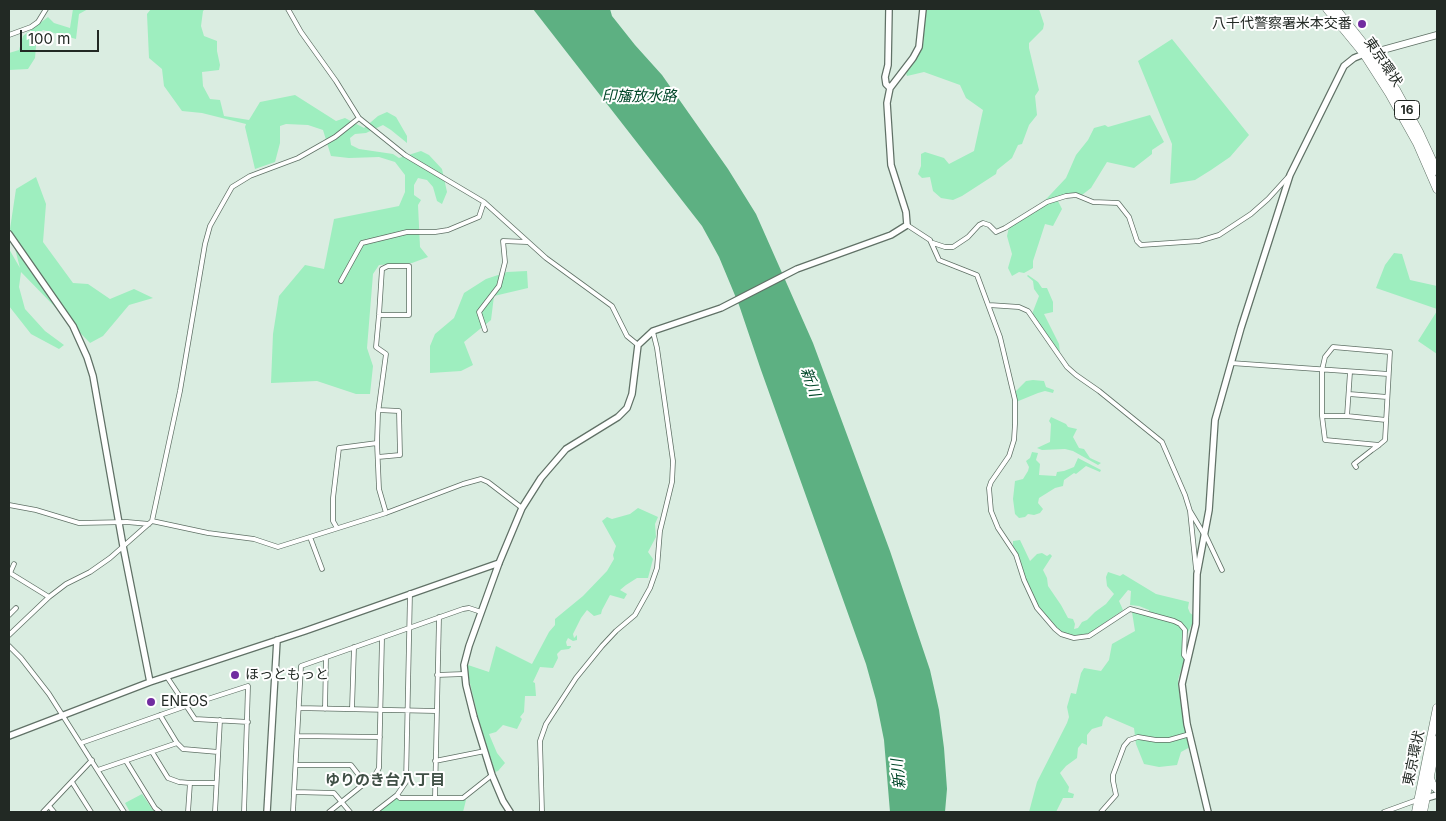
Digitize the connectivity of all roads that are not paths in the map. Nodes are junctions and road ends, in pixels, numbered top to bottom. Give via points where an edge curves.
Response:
1 (46, 9) edge
2 (288, 9) edge
3 (889, 9) edge
4 (923, 9) edge
5 (1326, 9) edge
6 (1340, 10) edge
7 (9, 35) edge
8 (1437, 35) edge
9 (1368, 54) junction
10 (890, 88) junction
11 (359, 118) junction
12 (1437, 171) edge
13 (1290, 175) junction
14 (1437, 189) edge
15 (484, 202) junction
16 (907, 225) junction
17 (9, 234) edge
18 (528, 242) junction
19 (933, 243) junction
20 (341, 281) dead end
21 (989, 305) junction
22 (378, 315) junction
23 (485, 330) dead end
24 (653, 331) junction
25 (638, 345) junction
26 (1231, 363) junction
27 (1322, 370) junction
28 (1350, 372) junction
29 (1388, 374) junction
30 (1348, 394) junction
31 (1387, 397) junction
32 (379, 410) junction
33 (1322, 416) junction
34 (1347, 416) junction
35 (1386, 420) junction
36 (377, 443) junction
37 (1379, 445) junction
38 (378, 457) junction
39 (1356, 467) dead end
40 (9, 505) edge
41 (522, 508) junction
42 (1190, 511) junction
43 (386, 513) junction
44 (119, 523) junction
45 (150, 523) junction
46 (337, 528) junction
47 (1205, 535) junction
48 (310, 537) junction
49 (123, 546) junction
50 (499, 562) junction
51 (14, 564) dead end
52 (322, 569) dead end
53 (1222, 570) dead end
54 (1197, 574) junction
55 (410, 593) junction
56 (49, 597) junction
57 (16, 608) dead end
58 (481, 612) junction
59 (9, 614) edge
60 (439, 617) junction
61 (410, 628) junction
62 (9, 635) edge
63 (382, 638) junction
64 (277, 640) junction
65 (9, 646) edge
66 (354, 647) junction
67 (326, 657) junction
68 (1187, 658) junction
69 (464, 674) junction
70 (437, 675) junction
71 (167, 676) junction
72 (150, 682) junction
73 (186, 706) junction
74 (299, 708) junction
75 (1437, 708) edge
76 (325, 709) junction
77 (352, 710) junction
78 (380, 710) junction
79 (408, 711) junction
80 (436, 711) junction
81 (63, 714) junction
82 (160, 715) junction
83 (220, 720) junction
84 (248, 722) junction
85 (1190, 734) junction
86 (9, 736) edge
87 (297, 736) junction
88 (380, 737) junction
89 (1437, 740) edge
90 (81, 743) junction
91 (177, 743) junction
92 (486, 751) junction
93 (152, 752) junction
94 (218, 752) junction
95 (92, 760) junction
96 (126, 761) junction
97 (435, 761) junction
98 (296, 765) junction
99 (98, 770) junction
100 (492, 774) junction
101 (1430, 778) junction
102 (72, 782) junction
103 (190, 783) junction
104 (216, 783) junction
105 (365, 783) junction
106 (1437, 789) edge
107 (294, 792) junction
108 (397, 795) junction
109 (1437, 795) edge
110 (435, 798) junction
111 (1422, 799) junction
112 (342, 802) junction
113 (49, 806) junction
114 (43, 812) edge
115 (54, 812) edge
116 (91, 812) edge
117 (124, 812) edge
118 (160, 812) edge
119 (188, 812) edge
120 (215, 812) edge
121 (244, 812) edge
122 (267, 812) edge
123 (293, 812) edge
124 (329, 812) edge
125 (350, 812) edge
126 (375, 812) edge
127 (510, 812) edge
128 (542, 812) edge
129 (1101, 812) edge
130 (1208, 812) edge
131 (1384, 812) edge
132 (1416, 812) edge
133 (1423, 812) edge

1 - 7 street via 31,27
2 - 11 street
3 - 10 street via 885,77
4 - 10 street via 918,52
5 - 9 highway, 東京環状 / 16
6 - 9 highway, 東京環状 / 16
8 - 9 main road
9 - 12 highway, 東京環状 / 16 via 1407,110
9 - 13 street via 1354,58 1344,66
9 - 14 highway, 東京環状 / 16 via 1402,115
10 - 16 street via 891,165
11 - 15 street via 405,155
11 - 45 street via 306,154 238,182 210,226 201,260 180,390
13 - 19 street via 1250,214 1219,234 1199,241 1140,245 1129,216 1118,203 1093,202 1076,195 1047,202 996,232 983,223 953,247
13 - 26 street
15 - 18 street
15 - 20 street via 479,217 448,230 407,232 362,243
16 - 19 street
16 - 24 street via 794,271 711,312
17 - 44 street via 73,326 87,357
18 - 23 street via 502,241 505,262 499,286 479,312
18 - 25 street via 612,306 627,336
19 - 21 street via 939,260 977,275
21 - 42 street via 1019,307 1028,312 1067,368 1157,437
21 - 68 street via 1004,347 1015,413 1011,450 989,488 991,511 1016,555 1037,608 1061,634 1074,638 1089,636 1130,609 1174,621 1185,630 1184,655
22 - 22 street via 382,269 409,266 409,315
22 - 32 street via 376,346 386,354
24 - 25 street
24 - 128 street via 673,461 672,482 660,531 657,568 635,615 602,646 546,724 540,741
25 - 41 street via 632,394 627,408 566,449 541,478
26 - 27 street
26 - 47 street via 1215,420
27 - 28 street
27 - 29 street via 1325,357 1332,348 1390,352
27 - 33 street
28 - 29 street
28 - 30 street
29 - 31 street
30 - 31 street
30 - 34 street
31 - 35 street
32 - 36 street
32 - 38 street via 399,411 400,454
33 - 34 street
33 - 37 street via 1325,440
34 - 35 street
35 - 37 street via 1385,440
36 - 38 street
36 - 46 street via 339,448 333,498
37 - 39 street via 1354,464
38 - 43 street via 379,489
40 - 44 street via 79,523
41 - 43 street via 481,479
41 - 50 street
42 - 47 street
42 - 54 street
43 - 46 street
44 - 45 street
44 - 49 street
45 - 48 street via 254,539 278,546
45 - 49 street
46 - 48 street
47 - 53 street
47 - 54 street
48 - 52 street
49 - 56 street via 90,572
49 - 72 street
50 - 55 street
50 - 58 street
51 - 56 street via 10,574
54 - 68 street via 1196,624
55 - 61 street
55 - 64 street
56 - 62 street
57 - 59 street
58 - 60 street via 469,608
58 - 69 street via 466,656
60 - 61 street
60 - 70 street
61 - 63 street
61 - 79 street
63 - 66 street
63 - 78 street
64 - 71 street
64 - 122 street
65 - 81 street
66 - 67 street
66 - 77 street
67 - 74 street via 302,666
67 - 76 street
68 - 85 street via 1182,684
69 - 70 street
69 - 92 street
70 - 80 street
71 - 72 street
71 - 73 street
72 - 81 street
73 - 82 street
73 - 83 street via 195,719
73 - 84 street via 248,686
74 - 76 street
74 - 87 street
75 - 111 highway, 東京環状
76 - 77 street
77 - 78 street
78 - 79 street
78 - 88 street
79 - 80 street
79 - 108 street via 407,777
80 - 97 street
81 - 86 street
81 - 90 street
82 - 90 street
82 - 91 street
83 - 84 street
83 - 94 street
84 - 121 street
85 - 129 street via 1168,740 1138,737 1130,740 1124,746 1113,775 1116,796
85 - 130 street
87 - 88 street
87 - 98 street
88 - 105 street via 379,768
89 - 101 highway, 東京環状
90 - 95 street
91 - 93 street
91 - 94 street via 188,750
92 - 97 street
92 - 100 street
93 - 96 street
93 - 103 street via 168,778
94 - 104 street
95 - 99 street
95 - 102 street
96 - 99 street
96 - 118 street
97 - 110 street
98 - 105 street via 351,765
98 - 107 street
99 - 117 street
100 - 110 street via 463,798
100 - 127 street
101 - 106 highway
101 - 111 highway, 東京環状
102 - 113 street
102 - 116 street
103 - 104 street
103 - 119 street
104 - 120 street
105 - 112 street
107 - 112 street via 334,793
107 - 123 street
108 - 110 street via 400,798
108 - 126 street
109 - 111 street
111 - 131 street
111 - 132 highway, 東京環状
111 - 133 highway, 東京環状
112 - 124 street
112 - 125 street
113 - 114 street
113 - 115 street

